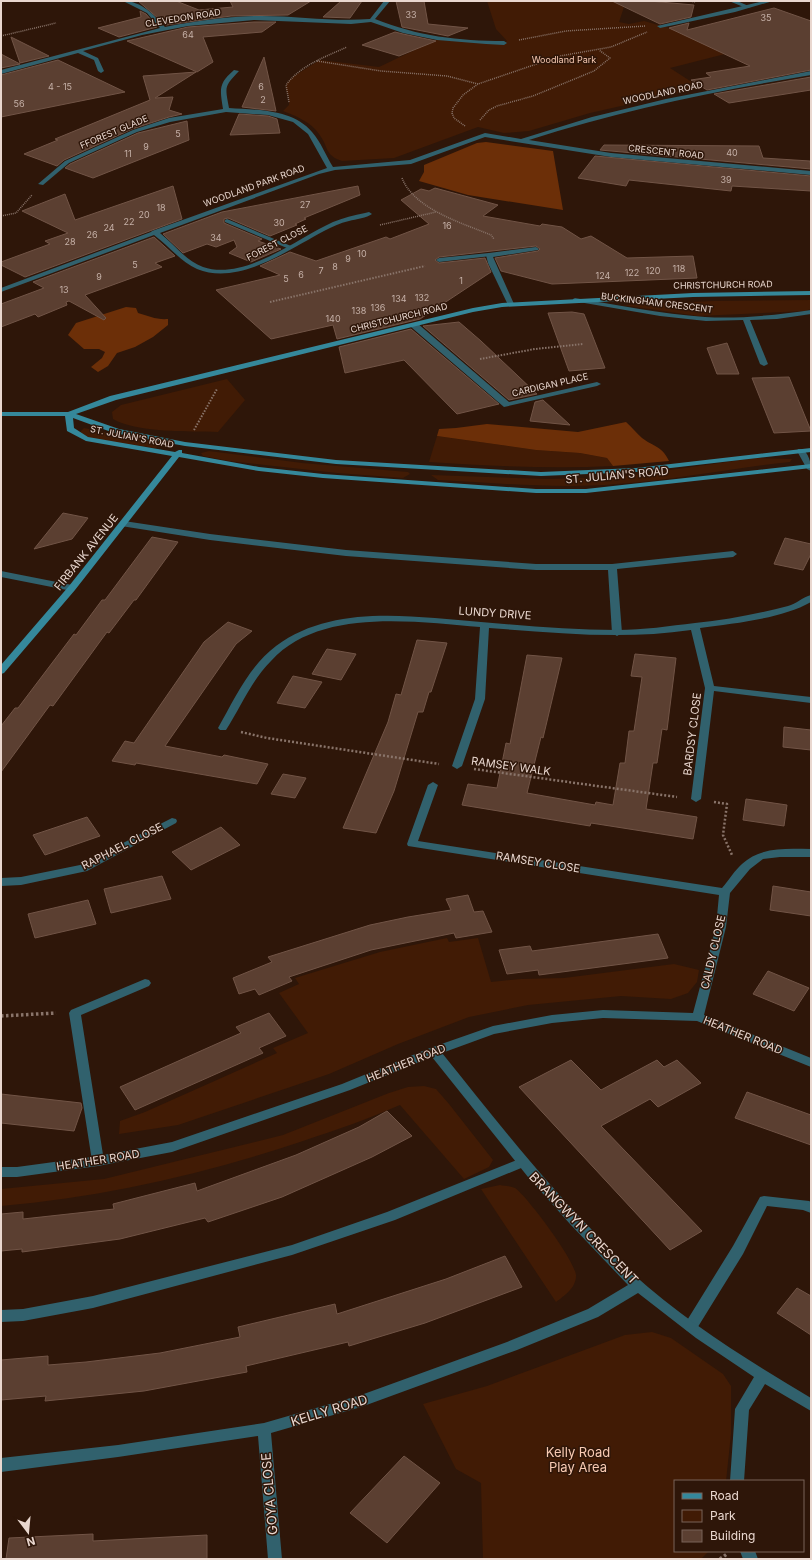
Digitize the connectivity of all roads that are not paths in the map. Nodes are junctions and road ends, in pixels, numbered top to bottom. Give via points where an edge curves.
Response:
1 (126, 1) edge
2 (387, 1) edge
3 (732, 1) edge
4 (770, 1) edge
5 (748, 7) junction
6 (372, 20) junction
7 (660, 26) road end
8 (164, 28) junction
9 (504, 43) road end
10 (78, 51) junction
11 (101, 71) dead end
12 (236, 71) dead end
13 (1, 72) edge
14 (811, 74) edge
15 (226, 110) junction
16 (521, 141) junction
17 (331, 169) junction
18 (811, 173) edge
19 (41, 184) road end
20 (369, 214) dead end
21 (227, 221) dead end
22 (154, 232) junction
23 (290, 247) junction
24 (536, 249) dead end
25 (489, 255) junction
26 (439, 260) road end
27 (1, 290) edge
28 (811, 293) edge
29 (573, 300) junction
30 (510, 304) junction
31 (811, 312) edge
32 (746, 318) junction
33 (414, 325) junction
34 (764, 364) dead end
35 (597, 384) dead end
36 (1, 414) edge
37 (69, 414) junction
38 (185, 444) junction
39 (811, 450) edge
40 (801, 451) junction
41 (177, 456) junction
42 (810, 467) edge
43 (426, 468) junction
44 (425, 483) junction
45 (124, 524) junction
46 (733, 554) dead end
47 (612, 567) junction
48 (1, 574) edge
49 (72, 588) junction
50 (811, 598) edge
51 (485, 625) junction
52 (695, 626) junction
53 (617, 633) junction
54 (1, 671) edge
55 (710, 688) junction
56 (811, 700) edge
57 (223, 728) road end
58 (457, 766) road end
59 (433, 785) dead end
60 (696, 799) road end
61 (172, 821) dead end
62 (811, 854) edge
63 (1, 882) edge
64 (725, 892) junction
65 (145, 983) dead end
66 (698, 1017) junction
67 (434, 1051) junction
68 (811, 1063) edge
69 (98, 1161) junction
70 (522, 1163) junction
71 (1, 1172) edge
72 (811, 1208) edge
73 (638, 1286) junction
74 (1, 1316) edge
75 (691, 1326) junction
76 (762, 1376) junction
77 (811, 1405) edge
78 (264, 1430) junction
79 (1, 1466) edge
80 (737, 1480) edge
81 (275, 1559) edge

1 - 8 street via 149,12
2 - 6 street
3 - 5 street
4 - 5 street
5 - 7 street
6 - 8 street, CLEVEDON ROAD via 351,22 241,19
6 - 9 street via 399,32 417,36
8 - 10 street, CLEVEDON ROAD
10 - 11 street via 96,59
10 - 13 street, CLEVEDON ROAD
12 - 15 street via 222,85
14 - 16 street, WOODLAND ROAD via 634,108
15 - 17 street, FFOREST GLADE via 275,114 295,121 307,130
15 - 19 street, FFOREST GLADE via 169,120 139,129 67,162
16 - 17 street, WOODLAND PARK ROAD via 481,135 414,162
16 - 18 street, CRESCENT ROAD via 611,155
17 - 22 street, WOODLAND PARK ROAD
20 - 23 street, FOREST CLOSE via 341,221
21 - 23 street
22 - 23 street, FOREST CLOSE via 195,265 218,272 245,269
22 - 27 street, WOODLAND PARK ROAD
24 - 25 street
25 - 26 street
25 - 30 street
28 - 29 street, CHRISTCHURCH ROAD via 693,294
29 - 30 street, CHRISTCHURCH ROAD
29 - 32 street, BUCKINGHAM CRESCENT via 691,318
30 - 33 street, CHRISTCHURCH ROAD via 481,308
31 - 32 street, BUCKINGHAM CRESCENT
32 - 34 street
33 - 35 street, CARDIGAN PLACE via 507,405
33 - 37 street, CHRISTCHURCH ROAD via 223,370 103,401
36 - 37 street, CHRISTCHURCH ROAD
37 - 38 street, ST. JULIAN'S ROAD via 117,431
37 - 41 street, ST. JULIAN'S ROAD via 70,429 86,440
38 - 41 street, FIRBANK AVENUE
38 - 43 street, ST. JULIAN'S ROAD via 336,462
39 - 40 street, ST. JULIAN'S ROAD
40 - 42 street
40 - 43 street, ST. JULIAN'S ROAD via 601,473 541,474
41 - 44 street, ST. JULIAN'S ROAD via 322,476
41 - 45 street, FIRBANK AVENUE
42 - 44 street, ST. JULIAN'S ROAD via 586,491 536,491
43 - 44 street
45 - 47 street via 346,553 536,567
45 - 49 street, FIRBANK AVENUE
46 - 47 street
47 - 53 street
48 - 49 street
49 - 54 street, FIRBANK AVENUE
50 - 52 street, LUNDY DRIVE via 795,607 776,612
51 - 53 street, LUNDY DRIVE
51 - 57 street, LUNDY DRIVE via 366,618 342,621 311,631 289,641 268,657 253,676
51 - 58 street via 480,699
52 - 53 street, LUNDY DRIVE via 653,632
52 - 55 street, BARDSY CLOSE
55 - 56 street
55 - 60 street, BARDSY CLOSE
59 - 64 street, RAMSEY CLOSE via 412,844
61 - 63 street, RAPHAEL CLOSE via 82,868 21,881
62 - 64 street via 780,853 760,856 746,866
64 - 66 street, CALDY CLOSE via 721,927
65 - 69 street via 75,1013
66 - 67 street, HEATHER ROAD via 603,1014 552,1019 493,1030
66 - 68 street, HEATHER ROAD
67 - 69 street, HEATHER ROAD via 346,1087 172,1147
67 - 70 street, BRANGWYN CRESCENT
69 - 71 street, HEATHER ROAD
70 - 73 street, BRANGWYN CRESCENT via 568,1215
70 - 74 street via 392,1216 292,1250 93,1302 23,1315
72 - 75 street via 805,1205 764,1201 738,1250
73 - 75 street, BRANGWYN CRESCENT
73 - 78 street, KELLY ROAD via 593,1313 512,1346 361,1401
75 - 76 street, BRANGWYN CRESCENT
76 - 77 street, BRANGWYN CRESCENT
76 - 80 street via 742,1409
78 - 79 street, KELLY ROAD
78 - 81 street, GOYA CLOSE

